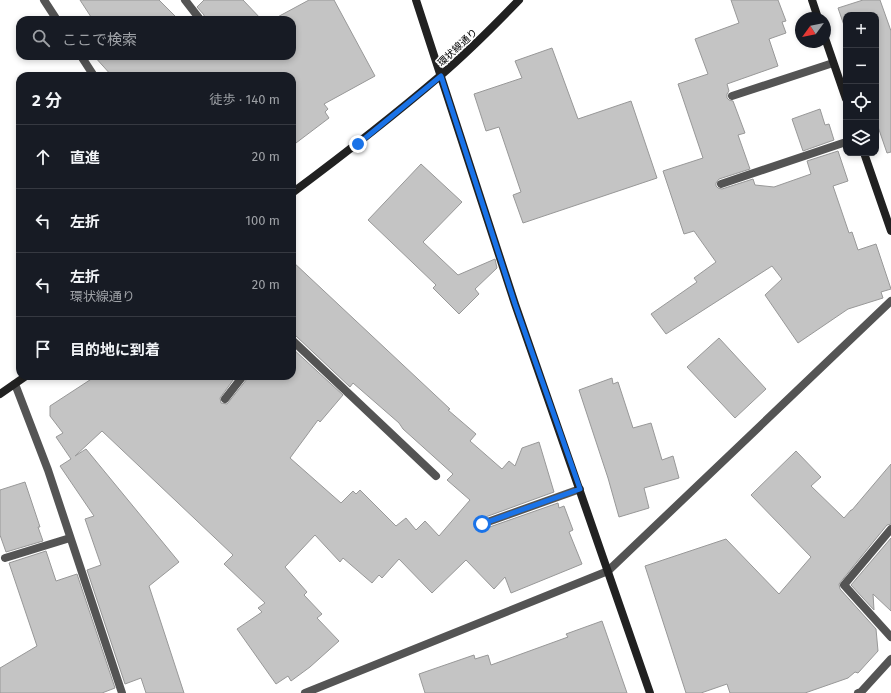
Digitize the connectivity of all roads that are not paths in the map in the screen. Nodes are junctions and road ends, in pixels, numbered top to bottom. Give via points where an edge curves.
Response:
1 (44, 0) edge
2 (185, 0) edge
3 (416, 0) edge
4 (519, 0) edge
5 (812, 0) edge
6 (816, 12) edge
7 (54, 16) edge
8 (197, 16) edge
9 (828, 48) edge
10 (84, 60) edge
11 (833, 63) junction
12 (91, 72) edge
13 (441, 76) junction
14 (843, 91) edge
15 (732, 96) dead end
16 (843, 143) edge
17 (865, 156) edge
18 (721, 184) dead end
19 (296, 190) edge
20 (891, 231) edge
21 (891, 301) edge
22 (296, 344) edge
23 (20, 380) edge
24 (240, 380) edge
25 (15, 384) junction
26 (0, 394) edge
27 (225, 399) dead end
28 (436, 476) dead end
29 (580, 489) junction
30 (482, 524) dead end
31 (891, 529) edge
32 (70, 538) junction
33 (5, 558) dead end
34 (608, 570) junction
35 (891, 636) edge
36 (891, 659) edge
37 (122, 693) edge
38 (305, 693) edge
39 (650, 693) edge
40 (858, 693) edge

1 - 7 street
2 - 8 street
3 - 13 street
4 - 13 street, 環状線通り
5 - 6 street
9 - 11 street
10 - 12 street
11 - 14 street
11 - 15 street
13 - 19 street, 環状線通り via 358,144
13 - 29 street via 515,304
16 - 18 street
17 - 20 street
21 - 34 street
22 - 28 street
23 - 25 street
24 - 27 street
25 - 26 street
25 - 32 street via 48,470
29 - 30 street
29 - 34 street
31 - 35 street via 844,586
32 - 33 street
32 - 37 street
34 - 38 street
34 - 39 street
36 - 40 street

